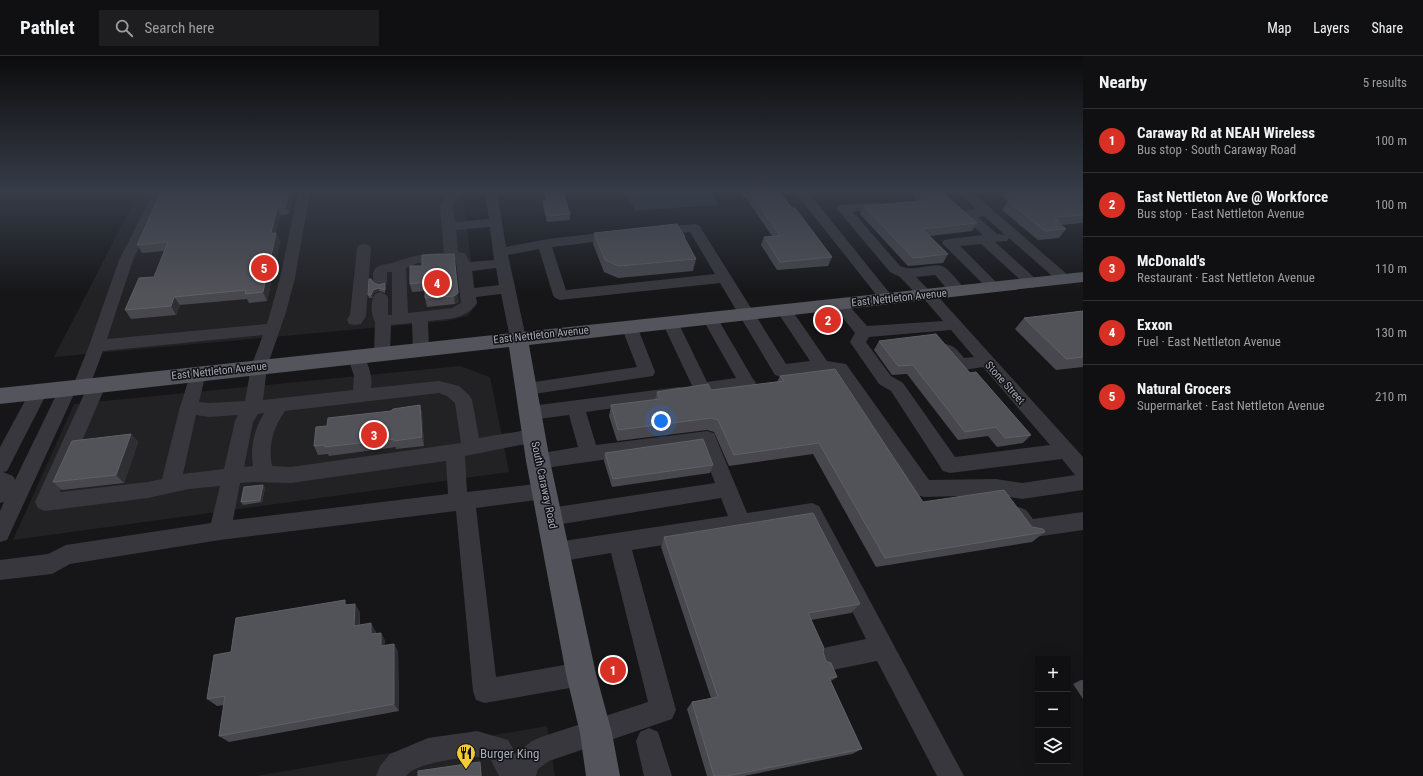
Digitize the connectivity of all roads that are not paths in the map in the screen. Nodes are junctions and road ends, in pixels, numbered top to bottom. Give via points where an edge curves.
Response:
1 (143, 226) edge
2 (299, 226) edge
3 (462, 226) edge
4 (497, 226) edge
5 (828, 226) edge
6 (857, 226) edge
7 (977, 226) edge
8 (1003, 226) edge
9 (449, 227) joint
10 (1015, 236) junction
11 (989, 239) junction
12 (544, 244) junction
13 (364, 248) dead end
14 (451, 257) junction
15 (501, 257) junction
16 (400, 266) junction
17 (464, 267) junction
18 (905, 274) junction
19 (1083, 277) edge
20 (724, 278) junction
21 (1064, 279) junction
22 (380, 282) dead end
23 (1032, 283) junction
24 (994, 287) junction
25 (508, 289) junction
26 (959, 291) junction
27 (467, 293) junction
28 (927, 295) junction
29 (380, 297) dead end
30 (887, 299) junction
31 (840, 304) junction
32 (784, 310) junction
33 (745, 314) junction
34 (420, 316) junction
35 (710, 318) junction
36 (400, 319) junction
37 (355, 320) dead end
38 (383, 321) junction
39 (670, 322) junction
40 (954, 325) junction
41 (629, 326) junction
42 (928, 327) junction
43 (273, 329) junction
44 (863, 332) junction
45 (518, 338) junction
46 (97, 346) junction
47 (421, 350) junction
48 (382, 354) junction
49 (356, 357) junction
50 (259, 366) junction
51 (822, 366) junction
52 (992, 367) junction
53 (198, 373) junction
54 (82, 386) junction
55 (702, 389) junction
56 (39, 391) junction
57 (0, 396) edge
58 (359, 396) junction
59 (279, 405) junction
60 (190, 407) junction
61 (253, 407) junction
62 (576, 407) junction
63 (532, 425) junction
64 (9, 433) edge
65 (463, 449) junction
66 (1066, 451) junction
67 (589, 453) junction
68 (0, 465) edge
69 (1083, 470) edge
70 (266, 475) junction
71 (233, 476) junction
72 (0, 479) edge
73 (1083, 482) edge
74 (170, 486) junction
75 (996, 487) junction
76 (727, 489) junction
77 (544, 491) junction
78 (0, 495) edge
79 (462, 500) junction
80 (550, 517) junction
81 (1083, 521) edge
82 (741, 523) junction
83 (220, 531) junction
84 (0, 533) edge
85 (619, 542) junction
86 (557, 552) junction
87 (0, 570) edge
88 (883, 648) junction
89 (828, 659) dead end
90 (581, 674) junction
91 (596, 733) junction
92 (649, 741) dead end
93 (390, 776) edge
94 (514, 776) edge
95 (523, 776) edge
96 (603, 776) edge
97 (658, 776) edge
98 (951, 776) edge

1 - 46 street via 126,260
2 - 43 street
3 - 9 street
4 - 15 street, South Caraway Road
5 - 30 street
6 - 18 street, Stone Street via 895,269
7 - 11 street
8 - 10 street
9 - 14 street
10 - 11 street
10 - 21 street
11 - 23 street
11 - 24 street via 949,243
12 - 15 street
12 - 20 street via 694,228
12 - 20 street via 560,295
13 - 37 street via 358,316
14 - 16 street via 424,258
14 - 17 street via 462,257
15 - 17 street
15 - 25 street, South Caraway Road
16 - 22 street via 382,268
16 - 36 street
17 - 27 street
18 - 26 street via 938,270
18 - 28 street, Stone Street
19 - 21 main road, East Nettleton Avenue
20 - 33 street
21 - 23 main road, East Nettleton Avenue
23 - 24 main road, East Nettleton Avenue
24 - 26 main road, East Nettleton Avenue
25 - 27 street
25 - 45 street, South Caraway Road
26 - 28 main road, East Nettleton Avenue
27 - 34 street via 468,306 460,311
28 - 30 main road, East Nettleton Avenue
28 - 40 street, Stone Street
29 - 38 street via 380,318
30 - 31 main road, East Nettleton Avenue
31 - 32 main road, East Nettleton Avenue
31 - 44 street
32 - 33 main road, East Nettleton Avenue
32 - 51 street
33 - 35 main road, East Nettleton Avenue
33 - 51 street via 781,371
34 - 36 street
34 - 47 street
35 - 39 main road, East Nettleton Avenue
35 - 55 street via 747,383
36 - 38 street
38 - 48 street
39 - 41 main road, East Nettleton Avenue
39 - 55 street
40 - 42 street
40 - 52 street, Stone Street
41 - 45 main road, East Nettleton Avenue
41 - 63 street via 646,372
42 - 44 street
42 - 52 street via 960,365 967,364 978,376
43 - 46 street
43 - 50 street
44 - 66 street via 858,342 885,380 897,387 950,465
45 - 47 main road, East Nettleton Avenue
45 - 63 main road, South Caraway Road
46 - 54 street
47 - 48 main road, East Nettleton Avenue
48 - 49 main road, East Nettleton Avenue
49 - 50 main road, East Nettleton Avenue
49 - 58 street via 363,382
50 - 53 main road, East Nettleton Avenue
50 - 61 street
51 - 75 street via 840,368 924,489
52 - 66 street, Stone Street
53 - 54 main road, East Nettleton Avenue
53 - 60 street
54 - 56 main road, East Nettleton Avenue
54 - 74 street via 45,502
54 - 84 street
55 - 62 street
56 - 57 main road, East Nettleton Avenue
56 - 64 street
58 - 59 street
58 - 65 street via 439,387 453,391 463,400
59 - 61 street
59 - 70 street via 270,416 263,432 262,466
60 - 61 street via 209,410
60 - 74 street
61 - 71 street via 244,421
62 - 63 street
62 - 67 street
63 - 65 street
63 - 67 street
63 - 77 main road, South Caraway Road
64 - 68 street
65 - 70 street via 291,475
65 - 79 street
66 - 69 street, Stone Street
67 - 76 street via 708,438
70 - 71 street
71 - 74 street
71 - 83 street
72 - 78 street via 6,482
73 - 75 street via 1022,491
75 - 81 street via 1028,529
76 - 80 street
76 - 82 street
77 - 79 street
77 - 80 main road, South Caraway Road
79 - 83 street
79 - 90 street via 485,691
80 - 86 main road, South Caraway Road
82 - 85 street
82 - 88 street via 812,512
83 - 87 street via 66,555 52,564
85 - 86 street
85 - 91 street via 663,710
86 - 90 main road, South Caraway Road
88 - 89 street
88 - 98 street
90 - 91 main road, South Caraway Road
91 - 95 street via 541,750 526,762
91 - 96 main road, South Caraway Road
92 - 97 street
93 - 94 street via 399,763 428,751 477,744 499,749

